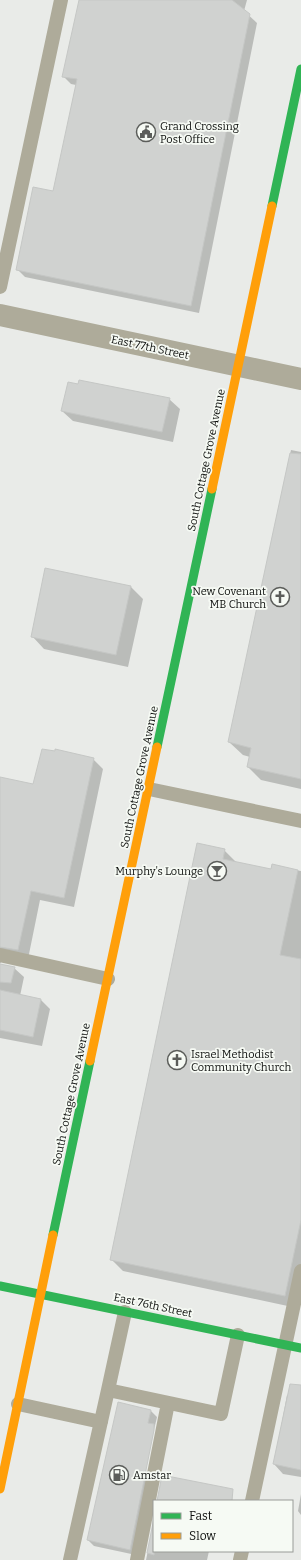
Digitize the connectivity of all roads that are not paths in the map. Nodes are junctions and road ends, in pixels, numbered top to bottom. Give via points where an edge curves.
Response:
1 (61, 0) edge
2 (301, 69) edge
3 (0, 287) edge
4 (0, 314) edge
5 (238, 366) junction
6 (301, 379) edge
7 (149, 789) junction
8 (301, 821) edge
9 (0, 955) edge
10 (108, 979) junction
11 (301, 1272) edge
12 (0, 1286) edge
13 (40, 1294) junction
14 (125, 1312) junction
15 (238, 1335) junction
16 (285, 1345) junction
17 (301, 1348) edge
18 (108, 1390) junction
19 (168, 1403) junction
20 (18, 1404) junction
21 (101, 1422) junction
22 (0, 1489) edge
23 (252, 1500) edge
24 (70, 1560) edge
25 (137, 1560) edge

1 - 3 lane
2 - 5 main road, South Cottage Grove Avenue
4 - 5 street, East 77th Street
5 - 6 street, East 77th Street
5 - 7 main road, South Cottage Grove Avenue
7 - 8 lane
7 - 10 main road, South Cottage Grove Avenue
9 - 10 lane
10 - 13 main road, South Cottage Grove Avenue
11 - 16 lane
12 - 13 main road, East 76th Street
13 - 14 main road, East 76th Street
13 - 20 main road, South Cottage Grove Avenue
14 - 15 main road, East 76th Street
14 - 18 lane
15 - 16 main road, East 76th Street
15 - 19 lane via 221,1414
16 - 17 main road, East 76th Street
16 - 23 lane
18 - 19 lane
18 - 21 lane
19 - 25 lane
20 - 21 lane
20 - 22 main road, South Cottage Grove Avenue
21 - 24 lane

